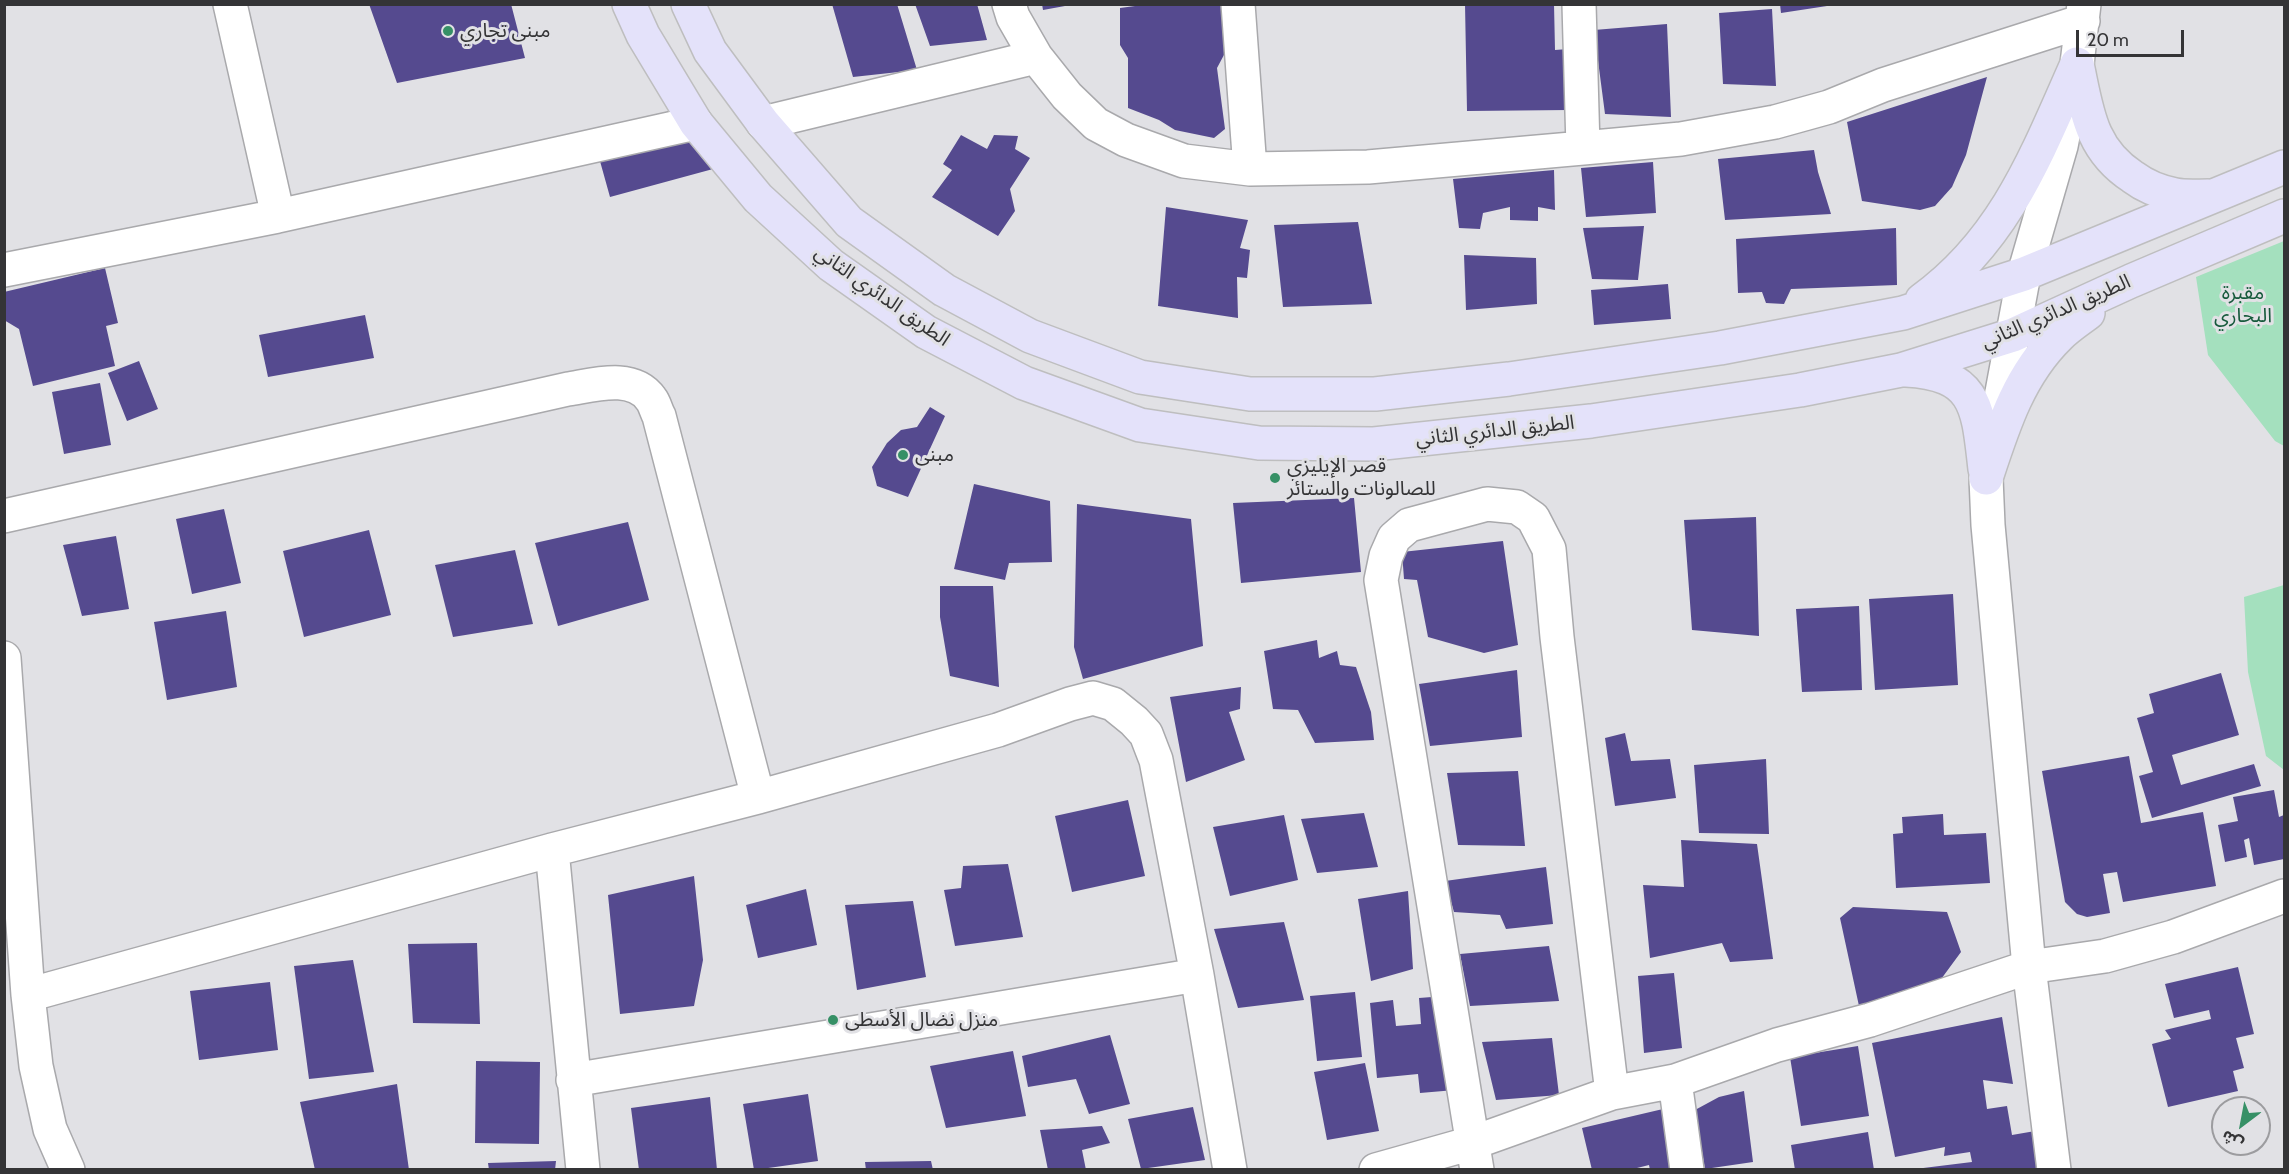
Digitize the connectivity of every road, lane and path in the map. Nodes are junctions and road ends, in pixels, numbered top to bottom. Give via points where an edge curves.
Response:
1 (230, 4) edge
2 (629, 4) edge
3 (688, 4) edge
4 (1009, 4) edge
5 (1238, 4) edge
6 (1579, 4) edge
7 (2084, 13) edge
8 (1036, 57) junction
9 (2077, 64) junction
10 (696, 123) junction
11 (763, 123) junction
12 (1583, 148) junction
13 (2284, 167) edge
14 (1250, 170) junction
15 (2216, 196) junction
16 (278, 216) junction
17 (2284, 216) edge
18 (4, 270) edge
19 (2024, 274) junction
20 (2131, 281) junction
21 (1903, 313) junction
22 (2013, 335) junction
23 (1901, 370) junction
24 (1986, 478) junction
25 (4, 516) edge
26 (4, 658) edge
27 (758, 796) junction
28 (552, 850) junction
29 (2284, 896) edge
30 (2029, 967) junction
31 (1197, 975) junction
32 (28, 995) junction
33 (573, 1080) junction
34 (1675, 1081) junction
35 (1612, 1092) junction
36 (1475, 1156) edge
37 (68, 1170) edge
38 (583, 1170) edge
39 (1230, 1170) edge
40 (1376, 1170) edge
41 (1687, 1170) edge
42 (2054, 1170) edge

1 - 16 street
2 - 10 main road, الطريق الدائري الثاني via 643,35
3 - 11 main road, الطريق الدائري الثاني via 710,51
4 - 8 street
5 - 14 street
6 - 12 street
7 - 9 street
7 - 12 street via 1829,107 1775,122 1681,139
8 - 11 street
8 - 14 street via 1067,96 1106,130 1184,161
9 - 15 main road via 2096,137 2115,165 2146,186 2176,195
9 - 19 street via 2061,146
9 - 21 main road via 2042,143 1996,226 1952,275
10 - 16 street
10 - 23 main road, الطريق الدائري الثاني via 758,198 831,265 926,332 1024,383 1140,425 1258,443 1374,444 1603,419 1800,390
11 - 21 main road, الطريق الدائري الثاني via 849,222 945,290 1030,336 1140,377 1250,394 1375,394 1720,348
12 - 14 street via 1368,167
13 - 15 main road, الطريق الدائري الثاني
15 - 19 main road, الطريق الدائري الثاني
16 - 18 street
17 - 20 main road, الطريق الدائري الثاني
19 - 21 main road, الطريق الدائري الثاني
19 - 22 street
20 - 22 main road, الطريق الدائري الثاني
20 - 24 main road via 2060,334 2038,358 2003,424
22 - 23 main road, الطريق الدائري الثاني
22 - 24 street
23 - 24 main road via 1929,371 1952,381 1971,398 1979,419
24 - 30 street
25 - 27 street via 568,389 612,382 636,385 651,399 659,416
26 - 32 street
27 - 28 street
27 - 31 street via 998,730 1093,698 1113,704 1146,734 1156,760
28 - 32 street
28 - 33 street
29 - 30 street via 2173,937 2105,956
30 - 34 street via 1870,1020 1777,1045
30 - 42 street
31 - 33 street
31 - 39 street
32 - 37 street via 47,1119
33 - 38 street
34 - 35 street
34 - 41 street
35 - 36 street
35 - 36 street via 1549,549 1533,518 1517,507 1487,504 1409,525 1394,538 1381,580
36 - 40 street

